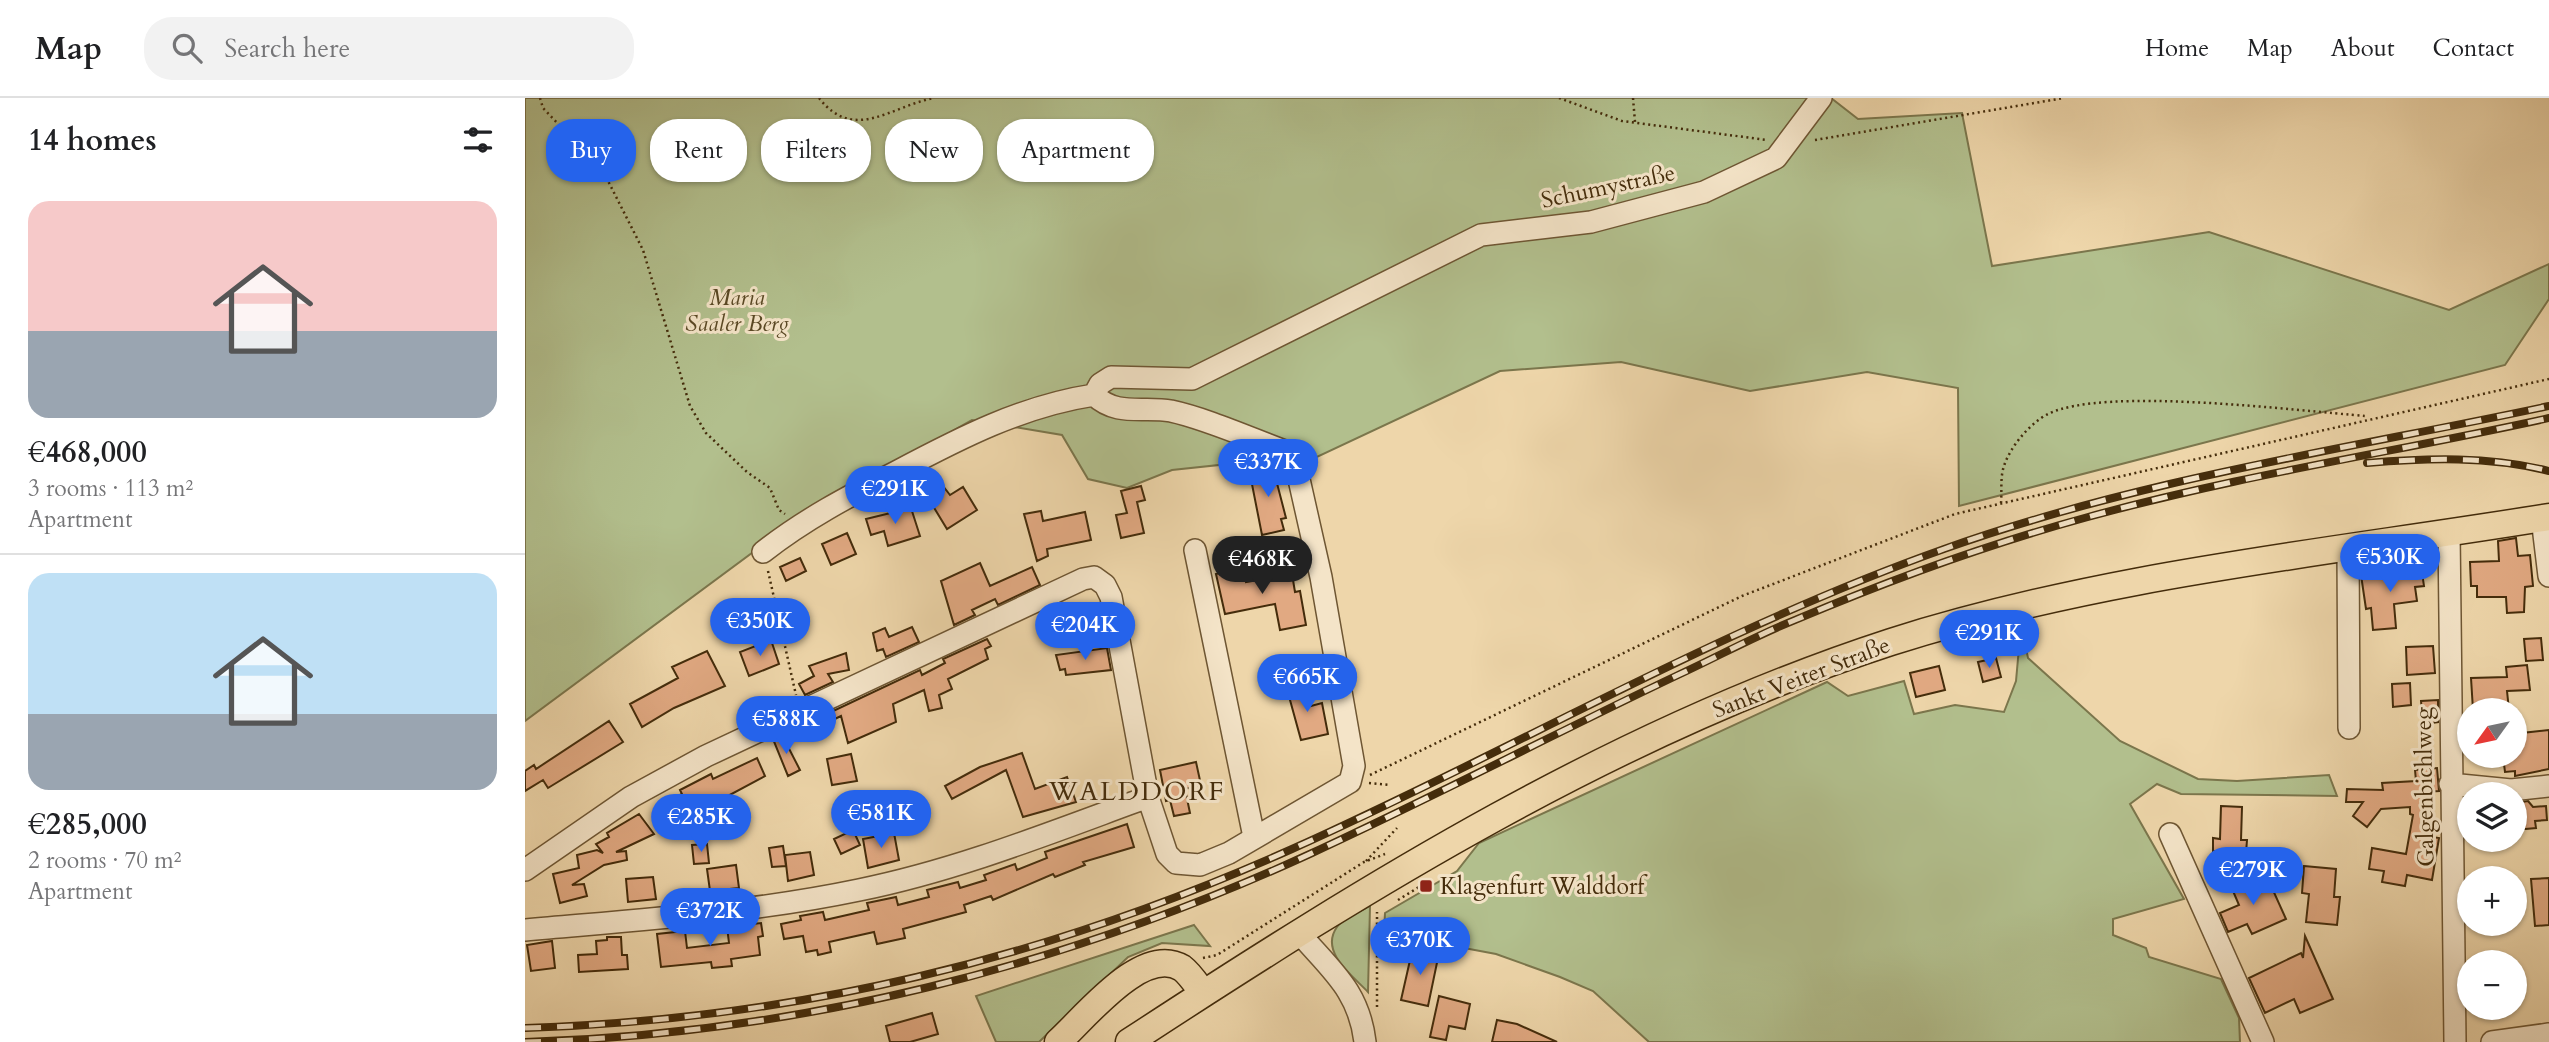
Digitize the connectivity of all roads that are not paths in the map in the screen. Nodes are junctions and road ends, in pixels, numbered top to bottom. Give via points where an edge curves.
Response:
1 (1821, 98) edge
2 (1094, 395) junction
3 (2546, 517) edge
4 (2449, 532) junction
5 (2348, 547) junction
6 (1195, 550) dead end
7 (763, 552) road end
8 (2549, 576) edge
9 (2349, 728) dead end
10 (2450, 784) junction
11 (2549, 786) edge
12 (1147, 797) junction
13 (2170, 834) dead end
14 (1254, 837) junction
15 (525, 870) edge
16 (525, 930) edge
17 (1300, 934) junction
18 (1203, 993) junction
19 (2549, 1034) edge
20 (1368, 1041) edge
21 (1058, 1042) edge
22 (1129, 1042) edge
23 (2263, 1042) edge
24 (2455, 1042) edge
25 (2492, 1042) edge

1 - 2 street, Schumystraße via 1776,158 1704,192 1591,222 1481,235 1192,379 1111,377
2 - 7 street via 1046,404 964,436 799,523
2 - 14 street via 1120,410 1171,411 1290,453 1296,466 1326,602 1353,766 1350,782
3 - 4 main road, Sankt Veiter Straße
3 - 8 street
4 - 5 main road, Sankt Veiter Straße
4 - 10 street, Galgenbichlweg
5 - 9 street
5 - 17 main road, Sankt Veiter Straße via 2086,591 1964,621 1846,658 1738,699 1585,770
6 - 14 street
10 - 11 street via 2511,790
10 - 24 street, Galgenbichlweg
12 - 14 street via 1167,854 1176,863 1200,865
12 - 15 street via 1111,597 1094,577 706,756 631,797
12 - 16 street via 969,863 859,890 706,914
13 - 23 street
17 - 18 main road, Sankt Veiter Straße
17 - 20 street via 1354,999
18 - 21 main road via 1184,970 1157,962 1119,984
18 - 22 main road, Sankt Veiter Straße
19 - 25 street

